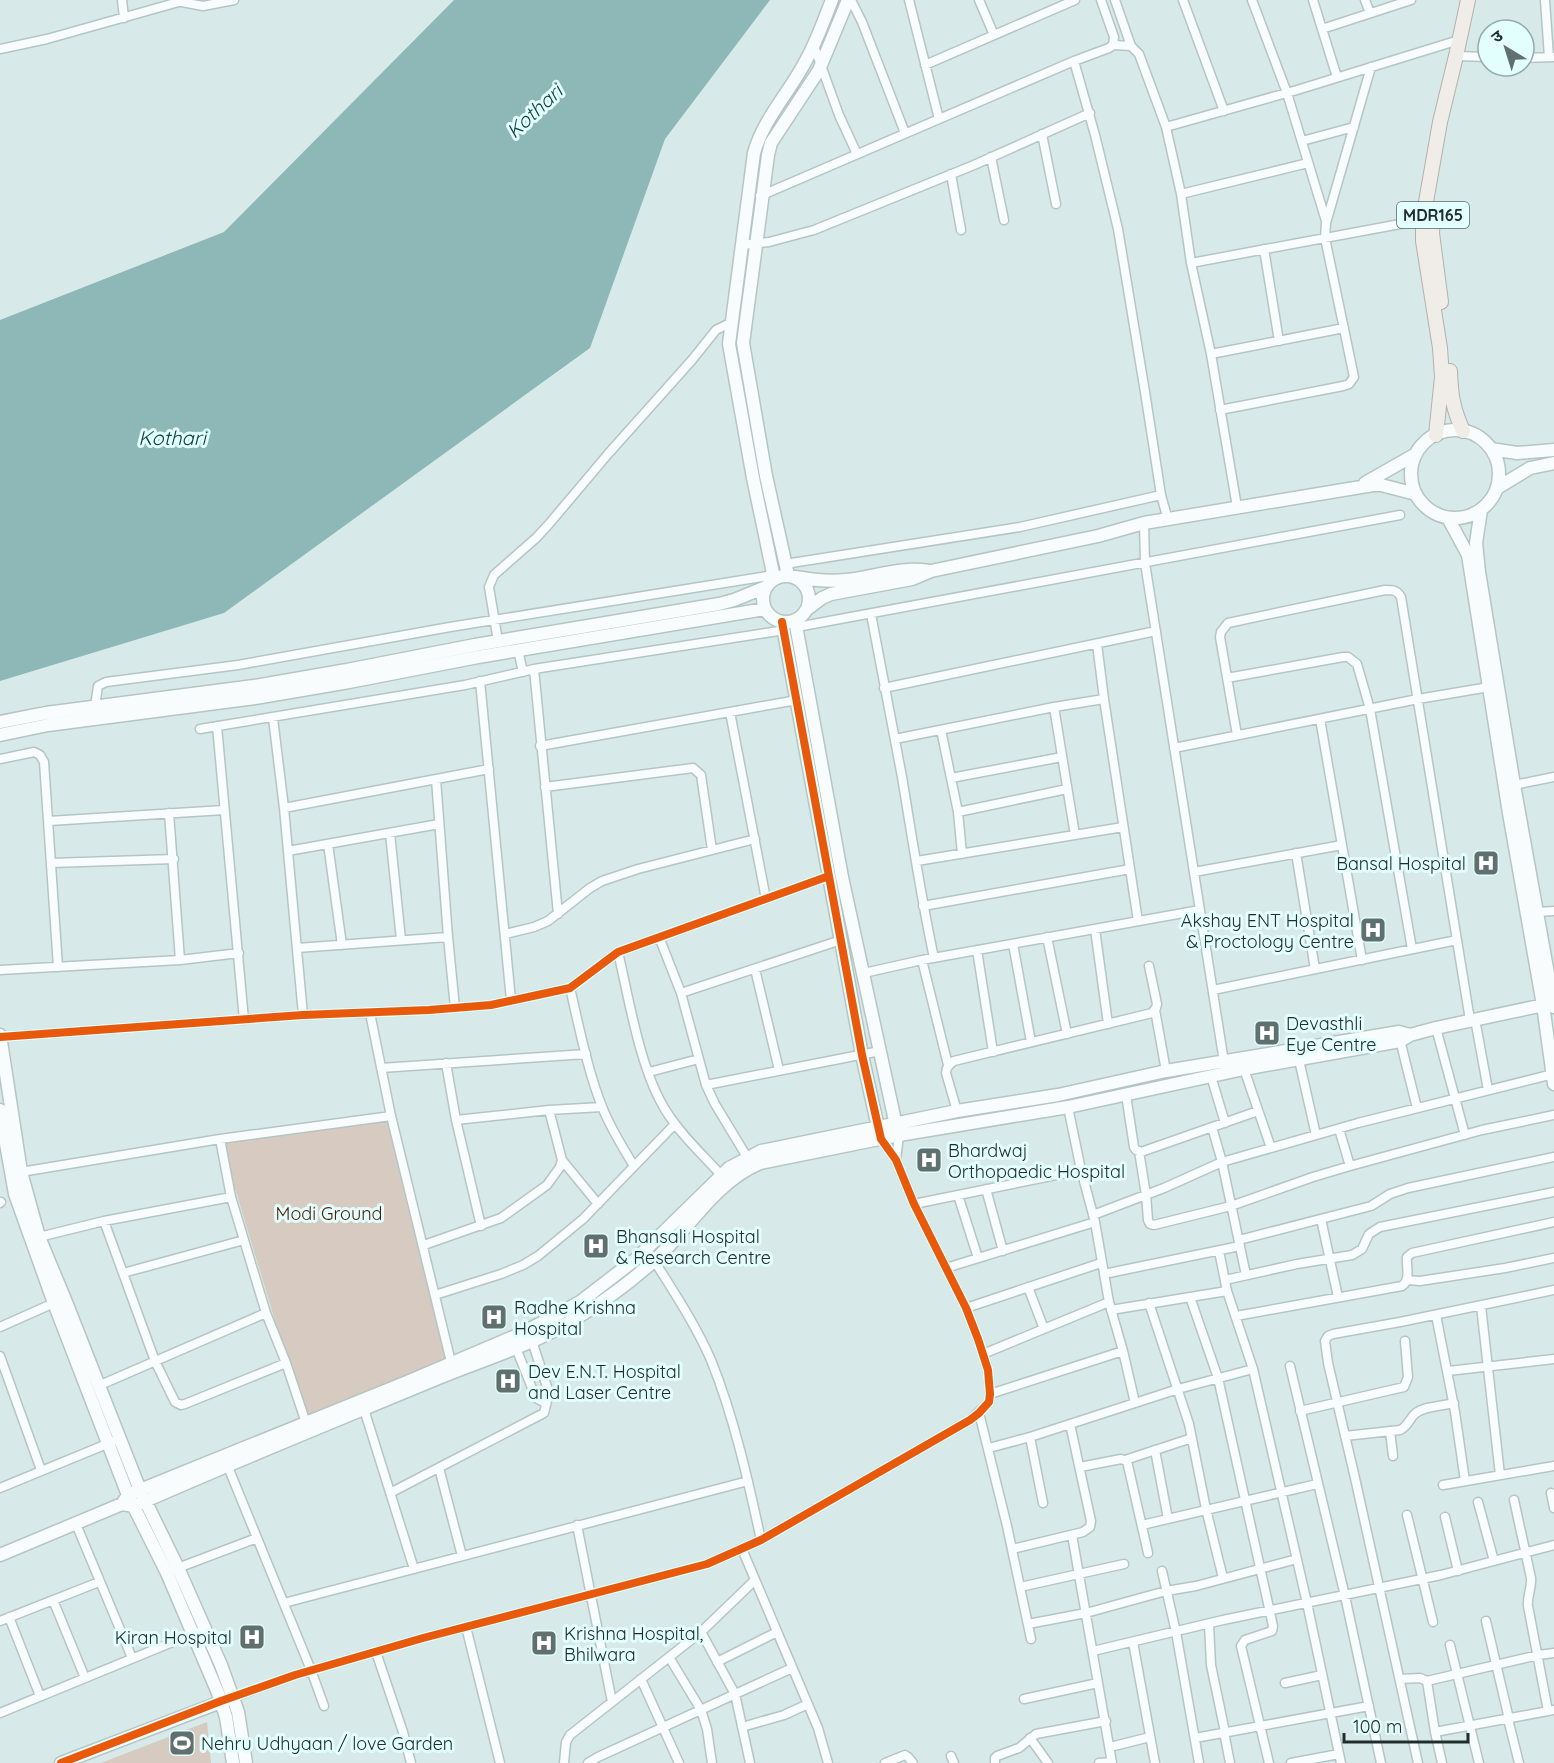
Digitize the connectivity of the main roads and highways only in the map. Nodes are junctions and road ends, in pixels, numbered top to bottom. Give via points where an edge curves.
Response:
1 (832, 0) edge
2 (850, 0) edge
3 (1468, 0) edge
4 (1476, 0) edge
5 (1460, 56) junction
6 (1428, 218) junction
7 (1463, 431) junction
8 (1436, 435) junction
9 (1491, 449) junction
10 (1554, 450) edge
11 (1416, 454) junction
12 (1554, 463) edge
13 (1358, 486) junction
14 (1497, 488) junction
15 (1416, 494) junction
16 (1481, 510) junction
17 (1448, 518) junction
18 (931, 571) junction
19 (789, 572) junction
20 (771, 580) junction
21 (765, 609) junction
22 (806, 610) junction
23 (659, 620) junction
24 (790, 624) junction
25 (0, 722) edge
26 (0, 735) edge
27 (1550, 1005) edge
28 (0, 1036) edge
29 (1403, 1036) junction
30 (1553, 1078) edge
31 (0, 1110) edge
32 (897, 1129) junction
33 (879, 1133) junction
34 (7, 1143) edge
35 (453, 1367) junction
36 (114, 1441) junction
37 (134, 1499) junction
38 (0, 1555) edge
39 (227, 1699) junction
40 (61, 1763) edge
41 (233, 1763) edge
42 (246, 1763) edge

1 - 20 main road via 804,66 758,138 729,346
2 - 19 main road via 821,65 771,143 743,343 766,476
3 - 5 main road, MDR165 via 1459,40
4 - 5 main road, MDR165
5 - 6 main road, MDR165 via 1440,122
6 - 7 main road, MDR165 via 1449,347 1451,396
6 - 8 main road, MDR165 via 1423,241 1442,377
7 - 8 main road
7 - 9 main road via 1482,439
8 - 11 main road
9 - 10 main road via 1517,453
9 - 14 main road via 1499,468
11 - 13 main road
11 - 15 main road via 1411,474
12 - 14 main road via 1530,468
13 - 15 main road via 1381,485
13 - 18 main road via 1144,524
14 - 16 main road
15 - 17 main road via 1429,510
16 - 17 main road
16 - 27 main road via 1476,543 1479,572
17 - 27 main road via 1468,555 1489,687
18 - 19 main road via 914,568 826,581
18 - 22 main road via 912,579 831,594
19 - 20 main road
19 - 22 main road via 808,591
20 - 21 main road via 762,598
20 - 23 main road via 740,598
21 - 23 main road
21 - 24 main road via 772,617
22 - 24 main road
23 - 25 main road via 498,641 254,686
23 - 26 main road via 349,682
24 - 32 main road
24 - 33 main road via 797,700
27 - 29 main road
27 - 30 main road
28 - 34 main road
29 - 32 main road via 1068,1107
29 - 32 main road via 1166,1071 1058,1095 957,1111
31 - 34 main road
32 - 33 main road
33 - 35 main road via 751,1167 718,1192 654,1260 588,1311 516,1348
33 - 35 main road via 760,1151 747,1157 721,1175 647,1249 580,1302
34 - 36 main road via 98,1386
34 - 36 main road via 15,1194 54,1303
35 - 37 main road
36 - 37 main road
37 - 38 main road
37 - 39 main road via 172,1570
39 - 40 main road
39 - 41 main road
39 - 42 main road via 244,1739

